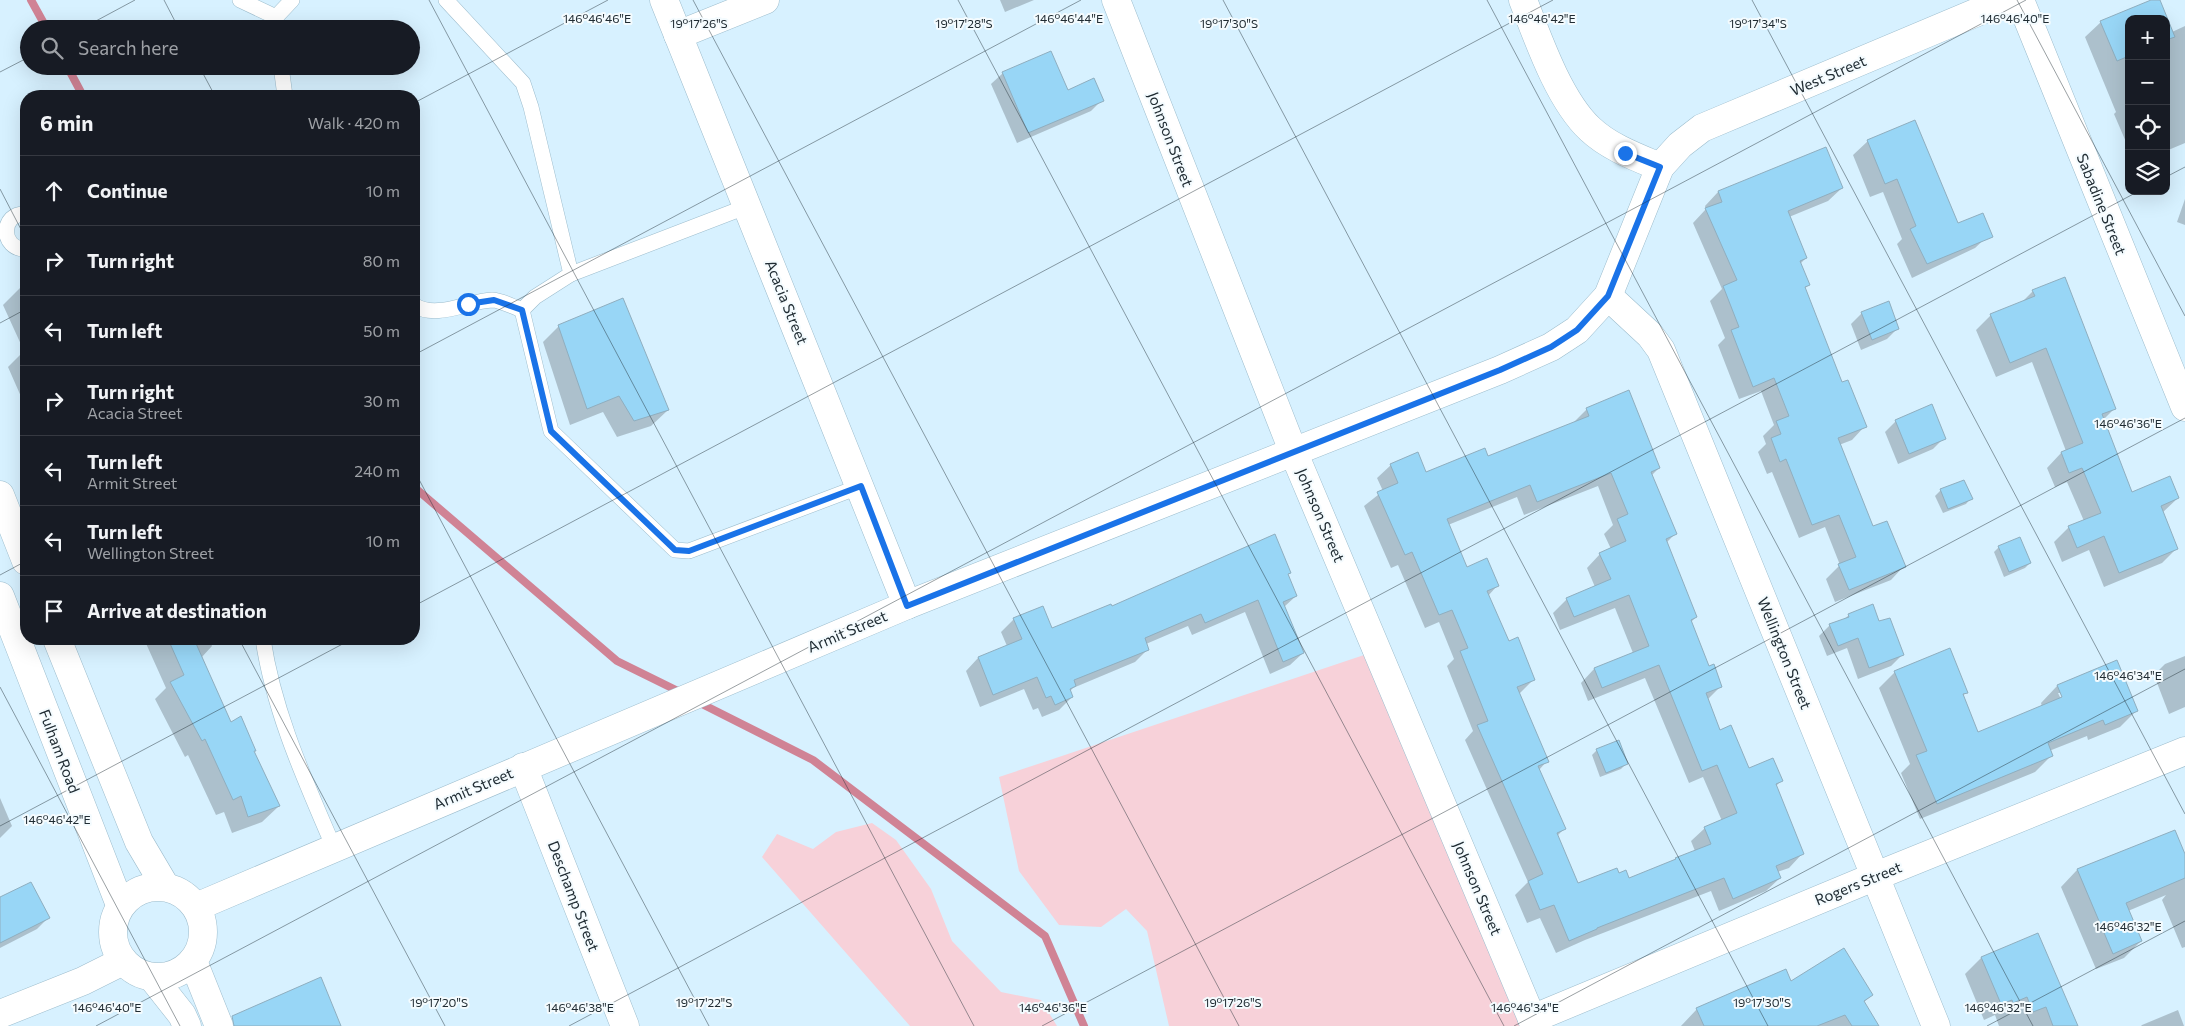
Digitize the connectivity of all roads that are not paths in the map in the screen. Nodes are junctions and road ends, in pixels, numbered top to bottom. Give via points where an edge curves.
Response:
1 (240, 0) edge
2 (292, 0) edge
3 (446, 0) edge
4 (664, 0) edge
5 (765, 0) edge
6 (1116, 0) edge
7 (1522, 0) edge
8 (2006, 0) edge
9 (2020, 0) edge
10 (271, 20) edge
11 (278, 20) edge
12 (678, 35) junction
13 (282, 75) edge
14 (284, 90) edge
15 (1660, 167) junction
16 (748, 206) junction
17 (20, 214) edge
18 (20, 248) edge
19 (571, 274) junction
20 (1608, 296) junction
21 (420, 308) edge
22 (522, 310) junction
23 (2185, 407) edge
24 (1294, 451) junction
25 (861, 486) junction
26 (0, 495) edge
27 (20, 546) edge
28 (0, 598) edge
29 (907, 606) junction
30 (60, 645) edge
31 (264, 645) edge
32 (2185, 751) edge
33 (523, 767) junction
34 (334, 848) junction
35 (1876, 876) junction
36 (165, 886) junction
37 (120, 905) junction
38 (196, 907) junction
39 (123, 961) junction
40 (193, 961) junction
41 (152, 977) junction
42 (0, 1014) edge
43 (1534, 1022) edge
44 (186, 1026) edge
45 (219, 1026) edge
46 (625, 1026) edge
47 (1936, 1026) edge

1 - 10 lane
2 - 11 lane
3 - 19 lane via 523,83
4 - 12 street, Acacia Street
5 - 12 street
6 - 24 street, Johnson Street
7 - 15 street via 1549,64 1567,98 1590,129 1625,153
8 - 15 street, West Street via 1702,128 1680,145
9 - 23 street, Sabadine Street
12 - 16 street, Acacia Street
13 - 14 lane
15 - 20 street, Armit Street
16 - 19 lane
16 - 25 street, Acacia Street
17 - 18 lane via 12,217 5,226 5,233 14,247
19 - 22 lane via 535,297
20 - 24 street, Armit Street via 1577,330 1551,347
20 - 35 street, Wellington Street via 1650,335 1661,350
21 - 22 lane via 437,311 494,300
22 - 25 lane via 551,431 675,550 689,551
24 - 29 street, Armit Street
24 - 43 street, Johnson Street
25 - 29 street, Acacia Street
26 - 27 street
28 - 37 street, Fulham Road
29 - 33 street, Armit Street
30 - 36 street via 139,842
31 - 34 lane via 276,701 292,750
32 - 35 street, Rogers Street
33 - 34 street, Armit Street
33 - 46 street, Deschamp Street
34 - 38 street, Armit Street
35 - 43 street, Rogers Street
35 - 47 street, Wellington Street
36 - 37 street via 147,887
36 - 38 street via 181,892
37 - 39 street via 113,924 112,940
38 - 40 street via 202,922 203,938
39 - 41 street via 135,971
39 - 42 street via 83,981
40 - 41 street via 182,971
40 - 45 street
41 - 44 street via 182,1015

